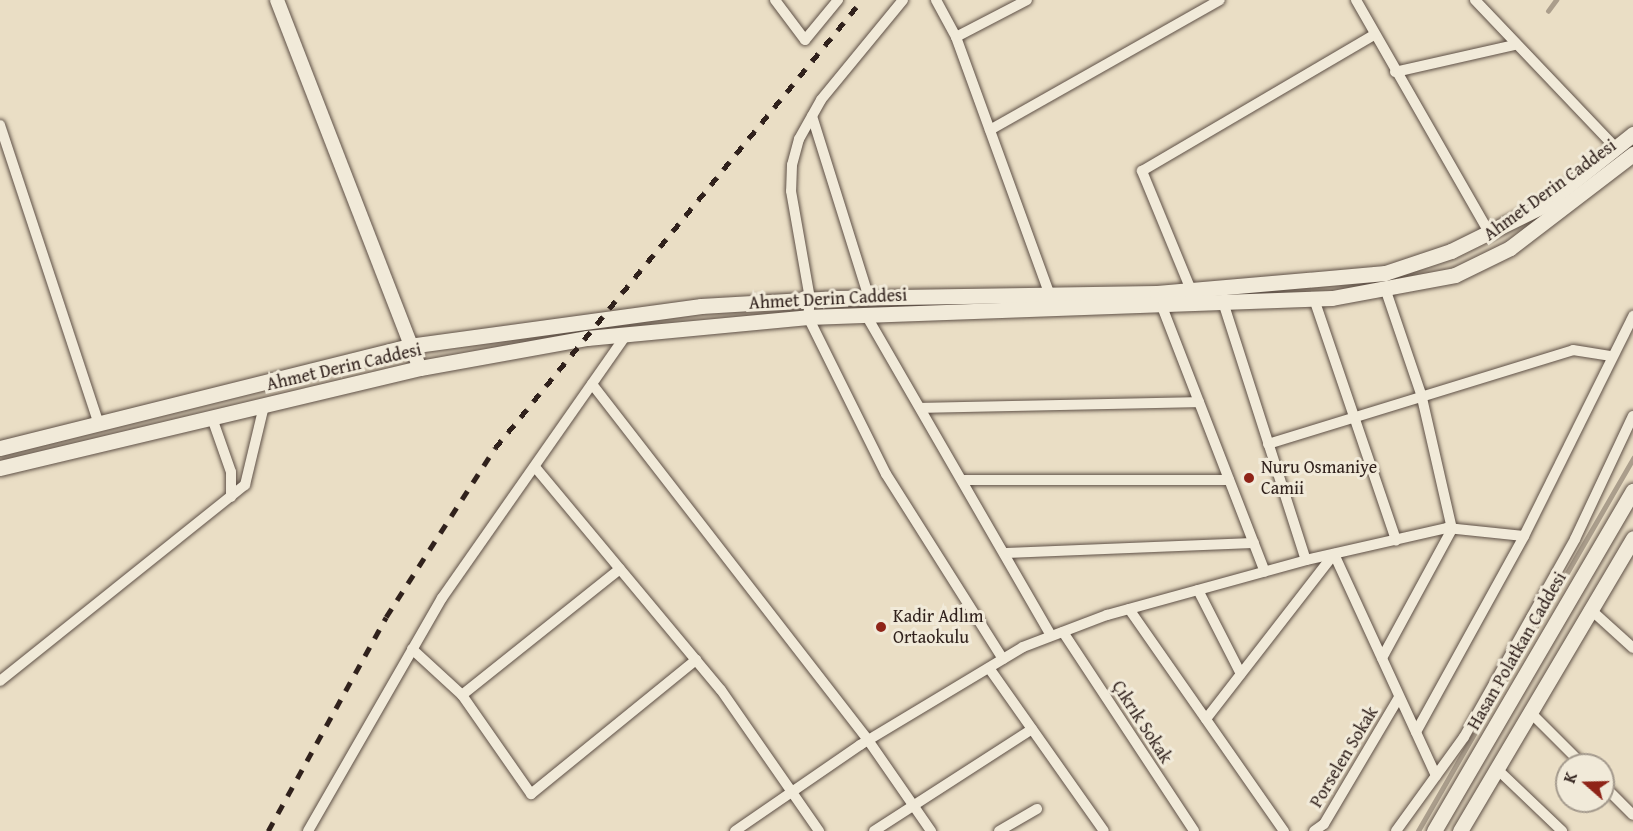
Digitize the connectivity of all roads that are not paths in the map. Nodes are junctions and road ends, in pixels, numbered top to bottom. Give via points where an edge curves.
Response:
1 (277, 0) edge
2 (775, 0) edge
3 (838, 0) edge
4 (903, 0) edge
5 (936, 0) edge
6 (1027, 0) edge
7 (1220, 0) edge
8 (1356, 0) edge
9 (1475, 0) edge
10 (1374, 35) junction
11 (956, 37) junction
12 (1515, 45) junction
13 (1395, 72) junction
14 (812, 116) junction
15 (0, 125) edge
16 (990, 130) junction
17 (1633, 134) edge
18 (1616, 148) junction
19 (1633, 154) edge
20 (1489, 232) junction
21 (1385, 288) junction
22 (1191, 290) junction
23 (1050, 295) junction
24 (868, 298) junction
25 (1314, 298) junction
26 (810, 299) junction
27 (1223, 302) junction
28 (1161, 304) junction
29 (866, 315) junction
30 (1633, 316) edge
31 (808, 317) junction
32 (627, 334) junction
33 (409, 346) junction
34 (1612, 356) junction
35 (420, 368) junction
36 (592, 384) junction
37 (1421, 394) junction
38 (1199, 402) junction
39 (264, 406) junction
40 (921, 408) junction
41 (1633, 416) edge
42 (1352, 417) junction
43 (212, 418) junction
44 (99, 424) junction
45 (1268, 444) junction
46 (0, 448) edge
47 (535, 467) junction
48 (0, 468) edge
49 (963, 480) junction
50 (1229, 480) junction
51 (1633, 491) edge
52 (231, 496) junction
53 (1452, 529) junction
54 (1524, 536) junction
55 (1633, 538) edge
56 (1396, 540) junction
57 (1254, 543) junction
58 (1005, 553) junction
59 (1334, 554) junction
60 (1306, 560) junction
61 (620, 569) junction
62 (1265, 572) junction
63 (1197, 590) junction
64 (1129, 609) junction
65 (1590, 609) junction
66 (1063, 632) junction
67 (1051, 636) junction
68 (1633, 648) edge
69 (412, 649) junction
70 (1382, 658) junction
71 (1003, 659) junction
72 (696, 660) junction
73 (989, 668) junction
74 (1241, 675) junction
75 (0, 681) edge
76 (462, 695) junction
77 (1400, 697) junction
78 (1530, 712) junction
79 (1206, 719) junction
80 (1032, 729) junction
81 (1416, 732) junction
82 (868, 740) junction
83 (1571, 753) edge
84 (1497, 769) junction
85 (1436, 776) junction
86 (791, 791) junction
87 (1615, 797) edge
88 (914, 807) junction
89 (1037, 809) dead end
90 (1633, 815) edge
91 (814, 829) edge
92 (1464, 829) edge
93 (309, 830) edge
94 (735, 831) edge
95 (874, 831) edge
96 (931, 831) edge
97 (999, 831) edge
98 (1104, 831) edge
99 (1194, 831) edge
100 (1284, 831) edge
101 (1314, 831) edge
102 (1396, 831) edge
103 (1434, 831) edge
104 (1562, 831) edge

1 - 33 street
2 - 3 street via 805,40
4 - 14 street
5 - 11 street
6 - 11 street
7 - 16 street
8 - 10 street
9 - 12 street
10 - 13 street
10 - 22 street via 1142,171
11 - 16 street
12 - 13 street
12 - 18 street
13 - 20 street
14 - 24 street
14 - 26 street via 799,139 791,191
15 - 44 street
16 - 23 street
17 - 18 main road, Ahmet Derin Caddesi
18 - 20 main road, Ahmet Derin Caddesi via 1544,205
19 - 21 main road, Ahmet Derin Caddesi via 1510,248 1455,275
20 - 22 main road, Ahmet Derin Caddesi via 1451,251 1385,273
21 - 25 main road, Ahmet Derin Caddesi
21 - 37 street
22 - 23 main road, Ahmet Derin Caddesi
23 - 24 main road, Ahmet Derin Caddesi
24 - 26 main road, Ahmet Derin Caddesi
25 - 27 main road, Ahmet Derin Caddesi
25 - 42 street
26 - 31 street
26 - 33 main road, Ahmet Derin Caddesi via 701,306
27 - 28 main road, Ahmet Derin Caddesi
27 - 45 street
28 - 29 main road, Ahmet Derin Caddesi
28 - 38 street
29 - 31 main road, Ahmet Derin Caddesi
29 - 40 street
30 - 34 street
31 - 32 main road, Ahmet Derin Caddesi
31 - 71 street via 886,474
32 - 35 main road, Ahmet Derin Caddesi
32 - 36 street
33 - 35 street
33 - 44 main road, Ahmet Derin Caddesi
34 - 37 street via 1573,350
34 - 54 street
35 - 39 main road, Ahmet Derin Caddesi
36 - 47 street
36 - 82 street
37 - 42 street
37 - 53 street
38 - 40 street
38 - 50 street
39 - 43 main road, Ahmet Derin Caddesi
39 - 52 street via 245,485
40 - 49 street
41 - 85 street via 1575,539 1464,736
42 - 45 street
42 - 56 street
43 - 48 main road, Ahmet Derin Caddesi
43 - 52 street via 231,472
44 - 46 main road, Ahmet Derin Caddesi
45 - 60 street
47 - 61 street
47 - 69 street via 442,598
49 - 50 street
49 - 58 street
50 - 57 street
51 - 103 main road, Hasan Polatkan Caddesi
52 - 75 street
53 - 54 street
53 - 56 street
53 - 70 street
54 - 81 street
55 - 65 main road
56 - 59 street
57 - 58 street
57 - 62 street
58 - 67 street
59 - 60 street
59 - 70 street
59 - 74 street
60 - 62 street
61 - 72 street
61 - 76 street
62 - 63 street
63 - 64 street
63 - 74 street
64 - 66 street
64 - 79 street
65 - 68 street
65 - 78 main road
66 - 67 street
66 - 99 street, Çıkrık Sokak
67 - 71 street
69 - 76 street
69 - 93 street
70 - 77 street
71 - 73 street
72 - 76 street via 531,794
72 - 86 street
73 - 80 street
73 - 82 street
74 - 79 street
77 - 81 street
77 - 101 street, Porselen Sokak via 1324,824
78 - 83 street
78 - 84 main road
79 - 100 street
80 - 88 street
80 - 98 street
81 - 85 street
82 - 86 street
82 - 88 street
84 - 92 main road
84 - 104 street
85 - 102 street
86 - 91 street
86 - 94 street
87 - 90 street
88 - 95 street
88 - 96 street
89 - 97 street

